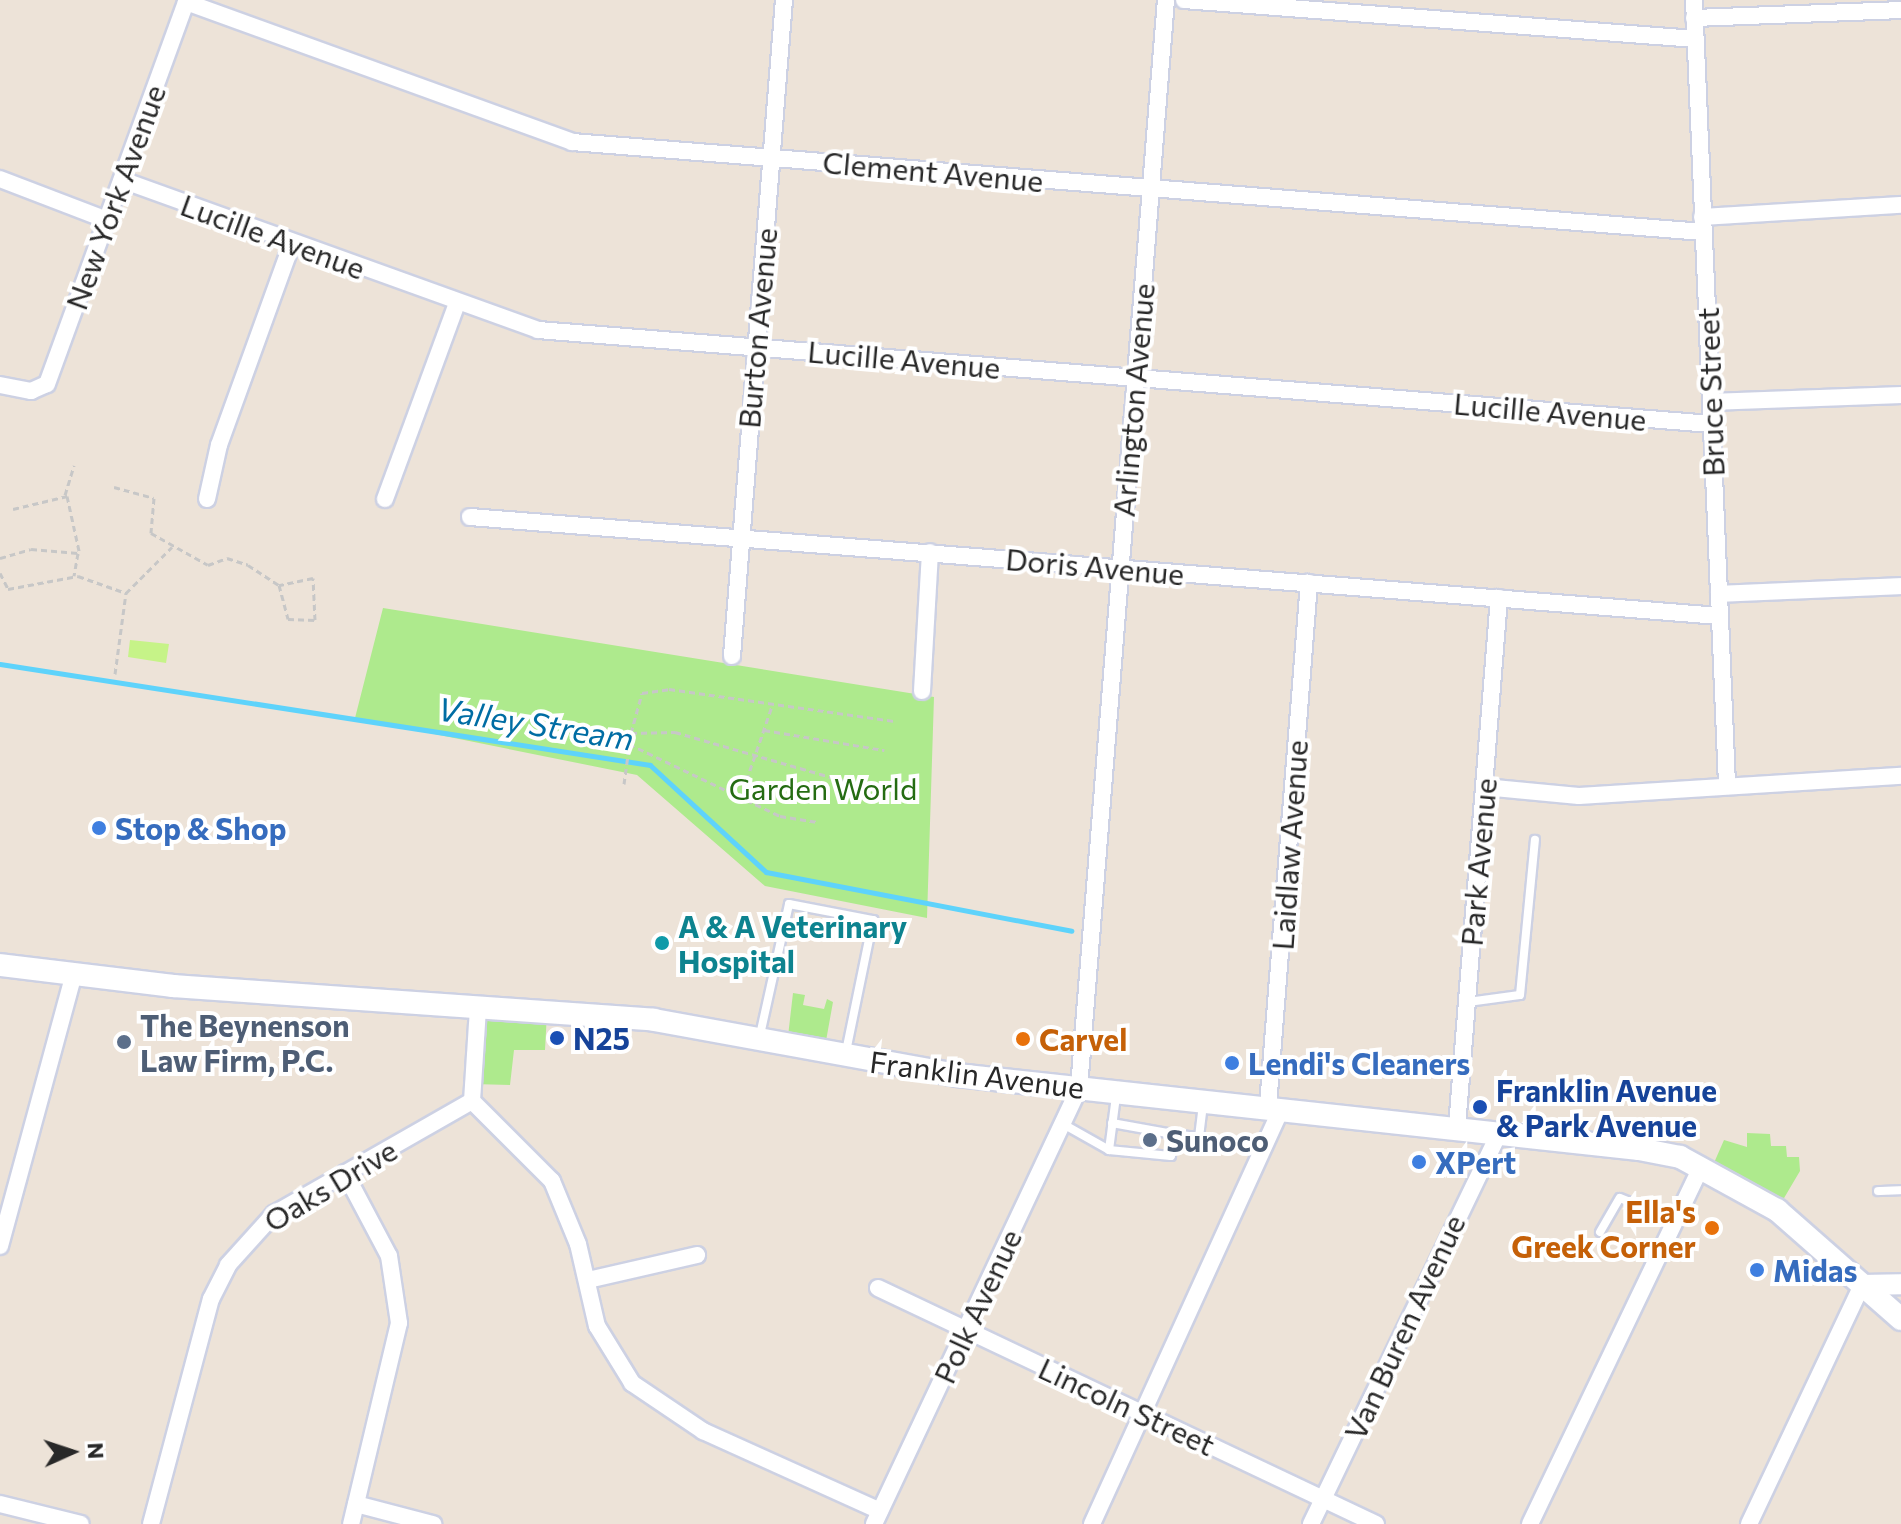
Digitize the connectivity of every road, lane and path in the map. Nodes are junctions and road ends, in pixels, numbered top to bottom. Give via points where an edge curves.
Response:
1 (784, 0) edge
2 (1166, 0) edge
3 (1184, 0) edge
4 (1694, 0) edge
5 (187, 1) edge
6 (1901, 10) edge
7 (1694, 18) junction
8 (1695, 39) junction
9 (771, 157) junction
10 (0, 179) edge
11 (122, 180) junction
12 (1150, 188) junction
13 (1901, 205) edge
14 (107, 220) junction
15 (1703, 224) junction
16 (292, 243) junction
17 (457, 303) junction
18 (756, 347) junction
19 (1135, 378) junction
20 (0, 385) edge
21 (1901, 395) edge
22 (1711, 402) junction
23 (1711, 424) junction
24 (74, 465) dead end
25 (114, 487) dead end
26 (65, 495) junction
27 (207, 499) dead end
28 (385, 499) dead end
29 (13, 509) dead end
30 (470, 517) dead end
31 (740, 537) junction
32 (172, 547) junction
33 (930, 552) junction
34 (80, 555) junction
35 (0, 558) edge
36 (1120, 567) junction
37 (0, 573) edge
38 (73, 577) junction
39 (1309, 583) junction
40 (279, 585) junction
41 (1901, 586) edge
42 (126, 593) junction
43 (1719, 594) junction
44 (1499, 598) junction
45 (1720, 616) junction
46 (732, 656) dead end
47 (115, 674) dead end
48 (922, 691) dead end
49 (772, 706) junction
50 (895, 721) dead end
51 (764, 730) junction
52 (631, 733) junction
53 (629, 744) junction
54 (884, 750) dead end
55 (755, 755) junction
56 (1901, 776) edge
57 (624, 784) dead end
58 (1727, 784) junction
59 (866, 787) dead end
60 (1484, 787) junction
61 (740, 799) junction
62 (818, 822) dead end
63 (1535, 840) dead end
64 (0, 965) edge
65 (74, 974) junction
66 (1467, 1002) junction
67 (478, 1009) junction
68 (759, 1040) junction
69 (845, 1056) junction
70 (1079, 1088) junction
71 (1117, 1091) junction
72 (1204, 1100) junction
73 (472, 1101) junction
74 (1275, 1107) junction
75 (1112, 1123) junction
76 (1063, 1124) junction
77 (1457, 1127) junction
78 (1500, 1131) junction
79 (1173, 1134) junction
80 (1109, 1150) junction
81 (1701, 1167) junction
82 (345, 1173) junction
83 (1901, 1190) edge
84 (1878, 1191) dead end
85 (1676, 1220) junction
86 (1600, 1232) dead end
87 (0, 1246) edge
88 (697, 1255) dead end
89 (588, 1280) junction
90 (1901, 1284) edge
91 (1862, 1285) junction
92 (878, 1288) dead end
93 (1901, 1319) edge
94 (966, 1330) junction
95 (1144, 1414) junction
96 (1323, 1499) junction
97 (0, 1504) edge
98 (356, 1504) junction
99 (877, 1518) edge
100 (81, 1524) edge
101 (151, 1524) edge
102 (351, 1524) edge
103 (433, 1524) edge
104 (1092, 1524) edge
105 (1311, 1524) edge
106 (1376, 1524) edge
107 (1530, 1524) edge
108 (1749, 1524) edge

1 - 9 street, Burton Avenue
2 - 12 street, Arlington Avenue
3 - 8 street
4 - 7 street, Bruce Street
5 - 9 street, Clement Avenue via 572,142
5 - 11 street, New York Avenue
6 - 7 street
7 - 8 street, Bruce Street
8 - 15 street, Bruce Street
9 - 12 street, Clement Avenue
9 - 18 street, Burton Avenue
10 - 14 street
11 - 14 street, New York Avenue
11 - 16 street, Lucille Avenue
12 - 15 street, Clement Avenue
12 - 19 street, Arlington Avenue
13 - 15 street, Clement Avenue
14 - 20 street, New York Avenue via 39,389
15 - 22 street, Bruce Street
16 - 17 street, Lucille Avenue
16 - 27 street via 219,445
17 - 18 street, Lucille Avenue via 538,330
17 - 28 street
18 - 19 street, Lucille Avenue
18 - 31 street, Burton Avenue
19 - 23 street, Lucille Avenue
19 - 36 street, Arlington Avenue
21 - 22 street
22 - 23 street, Bruce Street
23 - 43 street, Bruce Street
24 - 26 path
25 - 32 path via 154,498 149,531
26 - 29 path
26 - 34 path
30 - 31 street, Doris Avenue
31 - 33 street, Doris Avenue
31 - 46 street, Burton Avenue
32 - 40 path via 208,565 236,560
32 - 42 path
33 - 36 street, Doris Avenue
33 - 48 street
34 - 35 path via 40,549
34 - 38 path
36 - 39 street, Doris Avenue
36 - 70 street, Arlington Avenue
37 - 38 path via 8,589
38 - 42 path
39 - 44 street, Doris Avenue
39 - 74 street, Laidlaw Avenue
40 - 40 path via 313,578 315,620 288,619
41 - 43 street
42 - 47 path
43 - 45 street, Bruce Street
44 - 45 street, Doris Avenue
44 - 60 street, Park Avenue
45 - 58 street, Bruce Street
49 - 50 path via 805,704
49 - 51 path
49 - 52 path via 681,690 642,693
51 - 54 path
51 - 55 path
52 - 53 path
52 - 55 path via 675,732
53 - 57 path
53 - 61 path
55 - 59 path
55 - 61 path
56 - 58 street
58 - 60 street via 1579,796
60 - 66 street, Park Avenue
61 - 62 path
63 - 66 lane via 1520,995
64 - 65 main road, Franklin Avenue
65 - 67 main road, Franklin Avenue
65 - 87 street
66 - 77 street, Park Avenue
67 - 68 main road, Franklin Avenue via 654,1020
67 - 73 street
68 - 69 main road, Franklin Avenue
68 - 69 lane via 789,904 873,920
69 - 70 main road, Franklin Avenue
70 - 71 main road, Franklin Avenue
70 - 76 street, Polk Avenue
71 - 72 main road, Franklin Avenue
71 - 75 lane
72 - 74 main road, Franklin Avenue
72 - 79 lane via 1199,1137
73 - 82 street, Oaks Drive
73 - 89 street via 552,1181
74 - 77 main road, Franklin Avenue
74 - 95 street, Laidlaw Avenue
75 - 79 lane
75 - 80 lane
76 - 80 lane
76 - 94 street, Polk Avenue
77 - 78 main road, Franklin Avenue
78 - 81 main road, Franklin Avenue via 1639,1149
78 - 96 street, Van Buren Avenue
79 - 80 lane via 1171,1156
81 - 85 street
81 - 91 main road, Franklin Avenue via 1777,1210
82 - 98 street via 389,1256 399,1323
82 - 101 street, Oaks Drive via 274,1214 228,1265 211,1299
83 - 84 lane
85 - 86 lane via 1620,1198
85 - 107 street
88 - 89 street
89 - 99 street via 597,1326 616,1364 656,1404
90 - 91 street
91 - 93 main road, Franklin Avenue
91 - 108 street
92 - 94 street, Lincoln Street
94 - 95 street, Lincoln Street
94 - 99 street, Polk Avenue
95 - 96 street, Lincoln Street
95 - 104 street, Laidlaw Avenue
96 - 105 street, Van Buren Avenue
96 - 106 street, Lincoln Street
97 - 100 street
98 - 102 street
98 - 103 street

